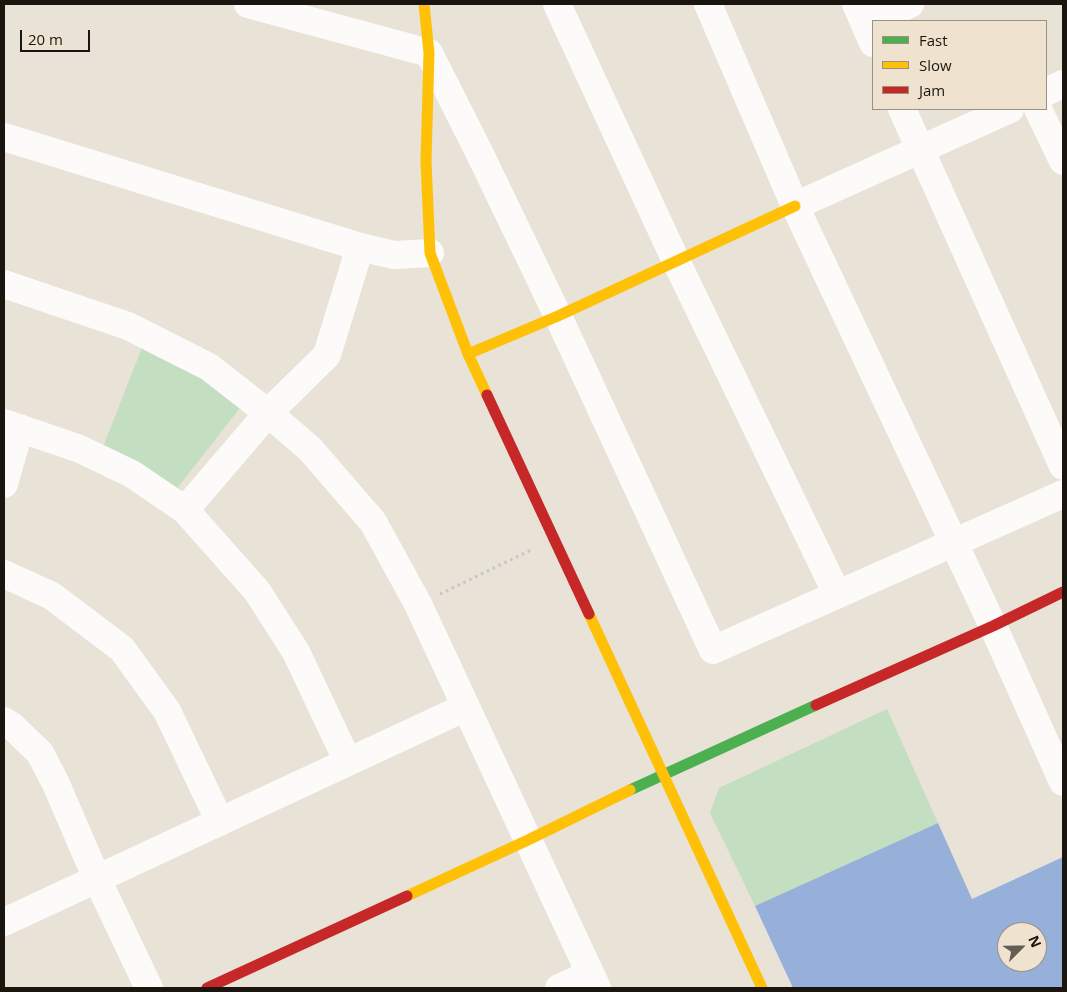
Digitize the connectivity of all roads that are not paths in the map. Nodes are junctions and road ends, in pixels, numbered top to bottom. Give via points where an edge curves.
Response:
1 (248, 4) edge
2 (424, 4) edge
3 (558, 4) edge
4 (708, 4) edge
5 (910, 4) edge
6 (874, 20) edge
7 (429, 54) junction
8 (1063, 84) edge
9 (1047, 92) edge
10 (902, 110) edge
11 (1008, 110) edge
12 (1038, 110) edge
13 (4, 137) edge
14 (920, 149) junction
15 (1063, 161) edge
16 (795, 206) junction
17 (360, 247) junction
18 (430, 253) junction
19 (676, 261) junction
20 (4, 284) edge
21 (558, 316) junction
22 (468, 354) junction
23 (268, 412) junction
24 (12, 426) edge
25 (1063, 466) edge
26 (4, 484) edge
27 (1063, 494) edge
28 (185, 510) junction
29 (953, 542) junction
30 (4, 574) edge
31 (1063, 592) edge
32 (837, 594) junction
33 (993, 626) junction
34 (466, 707) junction
35 (4, 721) edge
36 (348, 762) junction
37 (663, 774) junction
38 (1063, 782) edge
39 (220, 822) junction
40 (528, 840) junction
41 (97, 879) junction
42 (4, 922) edge
43 (593, 981) edge
44 (149, 988) edge
45 (207, 988) edge
46 (559, 988) edge
47 (762, 988) edge

1 - 7 street
2 - 7 street
3 - 19 street
4 - 16 street
5 - 6 street
7 - 18 street via 426,161
7 - 21 street
8 - 9 street
10 - 14 street
11 - 14 street
12 - 15 street
13 - 17 street
14 - 16 street
14 - 25 street
16 - 19 street
16 - 29 street
17 - 18 street via 394,255
17 - 23 street via 327,355
18 - 22 street
19 - 21 street
19 - 32 street
20 - 23 street via 128,326 209,367
21 - 22 street
21 - 32 street via 714,650
22 - 37 street
23 - 28 street
23 - 34 street via 310,448 373,522 418,604
24 - 26 street
24 - 28 street via 80,449 132,474
27 - 29 street
28 - 36 street via 257,590 296,652
29 - 32 street
29 - 33 street
30 - 39 street via 52,596 122,649 168,711
31 - 33 street
33 - 37 street
33 - 38 street
34 - 36 street
34 - 40 street
35 - 41 street via 40,753
36 - 39 street
37 - 40 street
37 - 47 street
39 - 41 street
40 - 43 street
40 - 45 street
41 - 42 street
41 - 44 street
43 - 46 street

